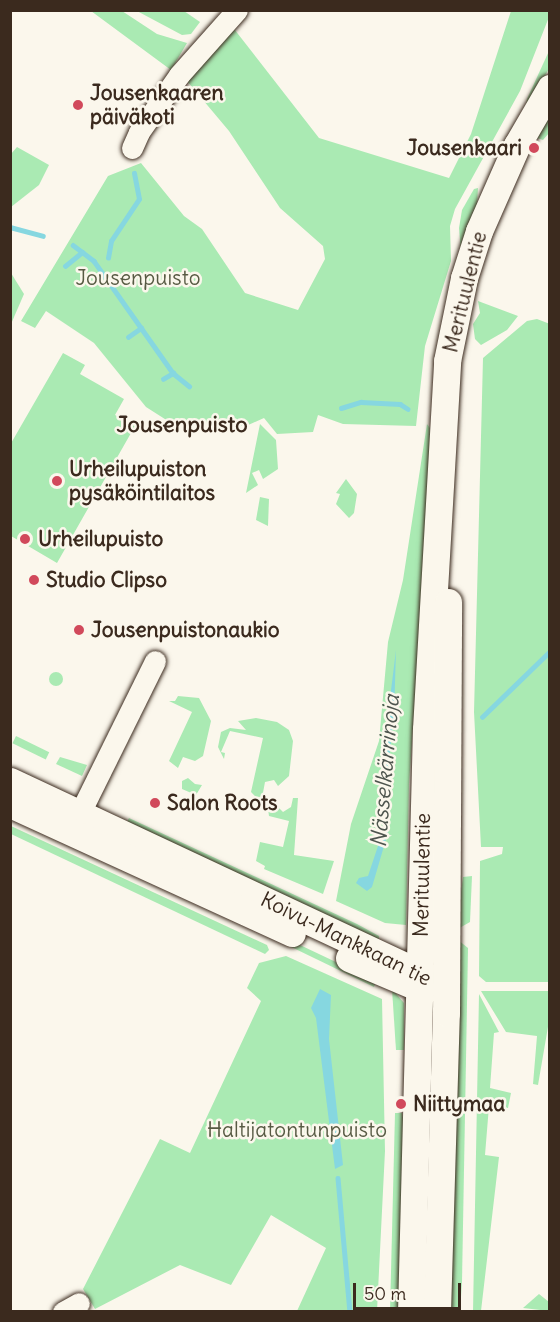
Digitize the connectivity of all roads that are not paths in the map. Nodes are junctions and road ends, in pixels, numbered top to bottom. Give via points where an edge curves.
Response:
1 (237, 10) edge
2 (549, 88) edge
3 (132, 148) dead end
4 (155, 661) dead end
5 (10, 781) edge
6 (10, 804) edge
7 (75, 822) junction
8 (429, 983) junction
9 (411, 1311) edge
10 (437, 1311) edge

1 - 3 street via 179,75
2 - 8 main road, Merituulentie via 496,189 464,278 453,326 441,417 426,717
4 - 7 street
5 - 7 main road, Koivu-Mankkaan tie
6 - 7 main road, Koivu-Mankkaan tie
7 - 8 main road, Koivu-Mankkaan tie
8 - 9 main road, Merituulentie
8 - 10 main road, Merituulentie

